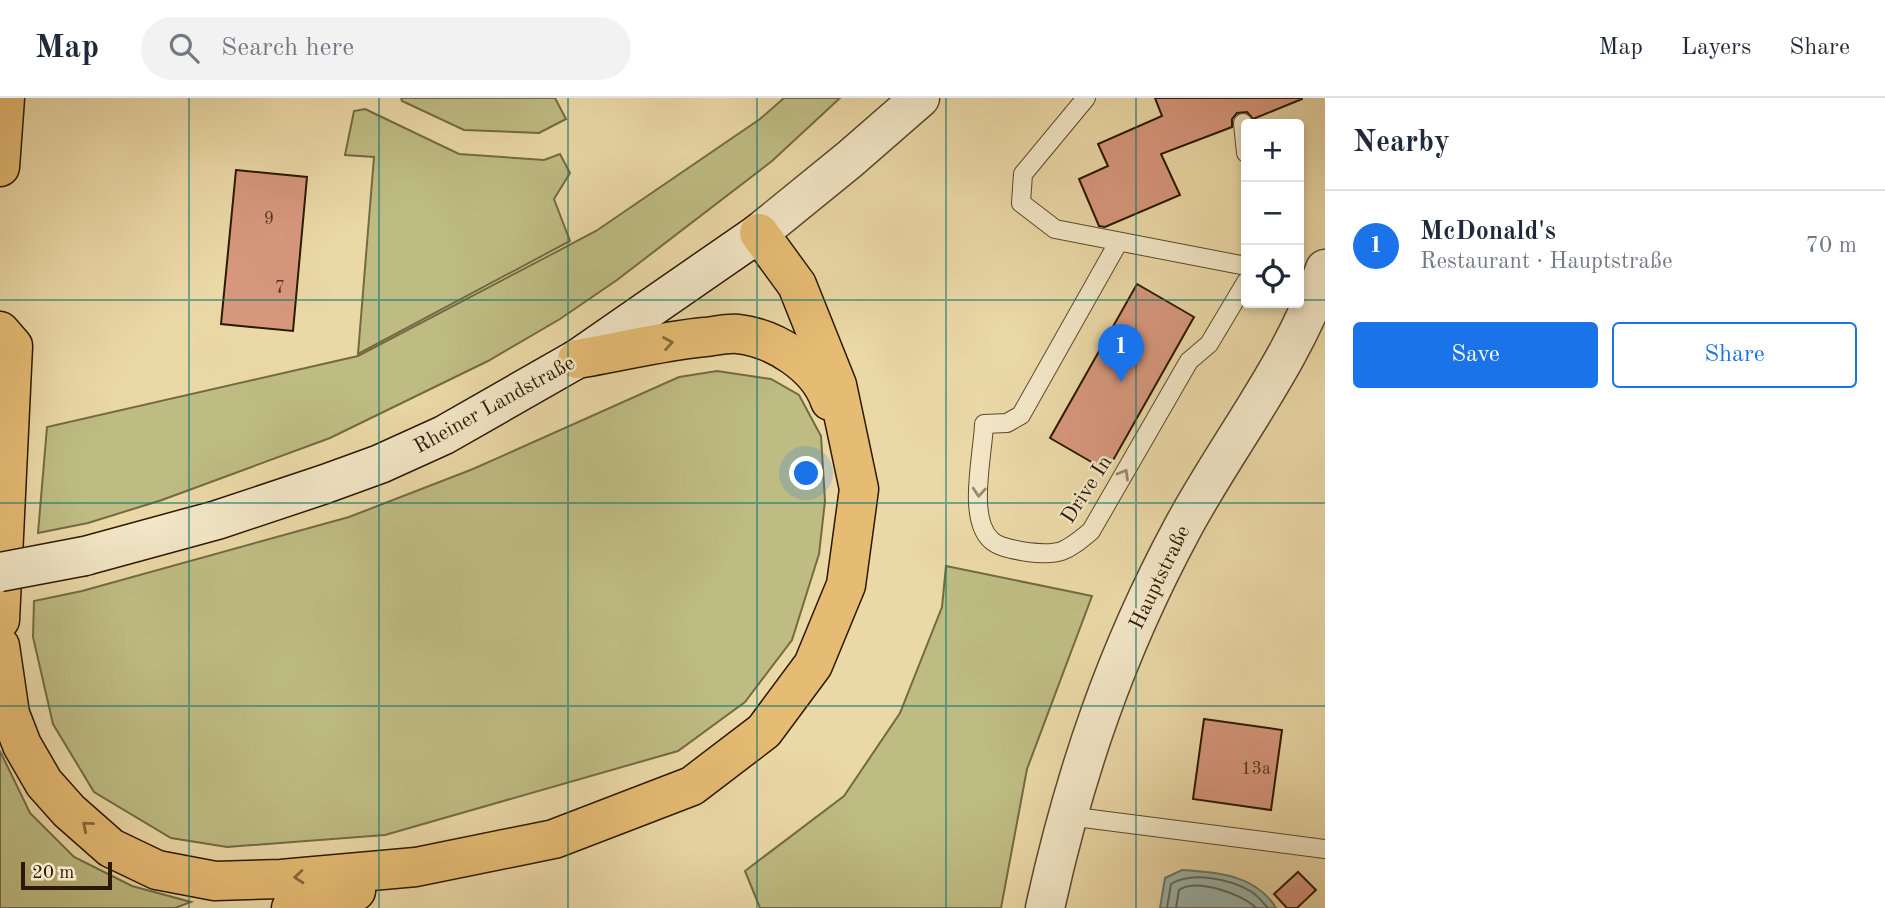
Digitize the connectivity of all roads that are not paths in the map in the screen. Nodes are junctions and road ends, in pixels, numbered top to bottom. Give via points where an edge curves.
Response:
1 (5, 98) edge
2 (920, 98) edge
3 (1086, 98) edge
4 (0, 167) edge
5 (759, 233) junction
6 (1118, 243) junction
7 (1241, 265) edge
8 (1314, 281) edge
9 (1241, 290) edge
10 (0, 331) edge
11 (577, 359) junction
12 (859, 489) junction
13 (0, 572) edge
14 (0, 620) edge
15 (0, 646) edge
16 (1068, 816) junction
17 (1325, 849) edge
18 (416, 867) junction
19 (291, 908) edge
20 (1045, 908) edge

1 - 4 highway
2 - 5 street, Rheiner Landstraße
3 - 6 lane via 1023,174 1021,203 1055,229
5 - 11 street, Rheiner Landstraße
5 - 12 highway via 797,285 837,385
6 - 7 lane
6 -> 9 lane, Drive In via 1021,415 1007,423 984,424 978,502 981,526 993,542 1051,555 1067,551 1091,531 1189,361 1209,344
8 - 16 street, Hauptstraße via 1286,353 1183,527 1141,610 1109,684
10 - 14 highway via 13,346
11 -> 12 highway via 737,334 774,344 808,367 826,391
11 - 13 street, Rheiner Landstraße, bridge via 444,435 380,464 217,520 85,556
12 - 18 highway via 846,585 813,665 764,731 692,786 554,838
18 -> 15 highway via 215,881 157,870 111,848 44,783 22,745 10,714
16 - 17 lane
16 - 20 street, Hauptstraße
18 - 19 highway via 355,891

